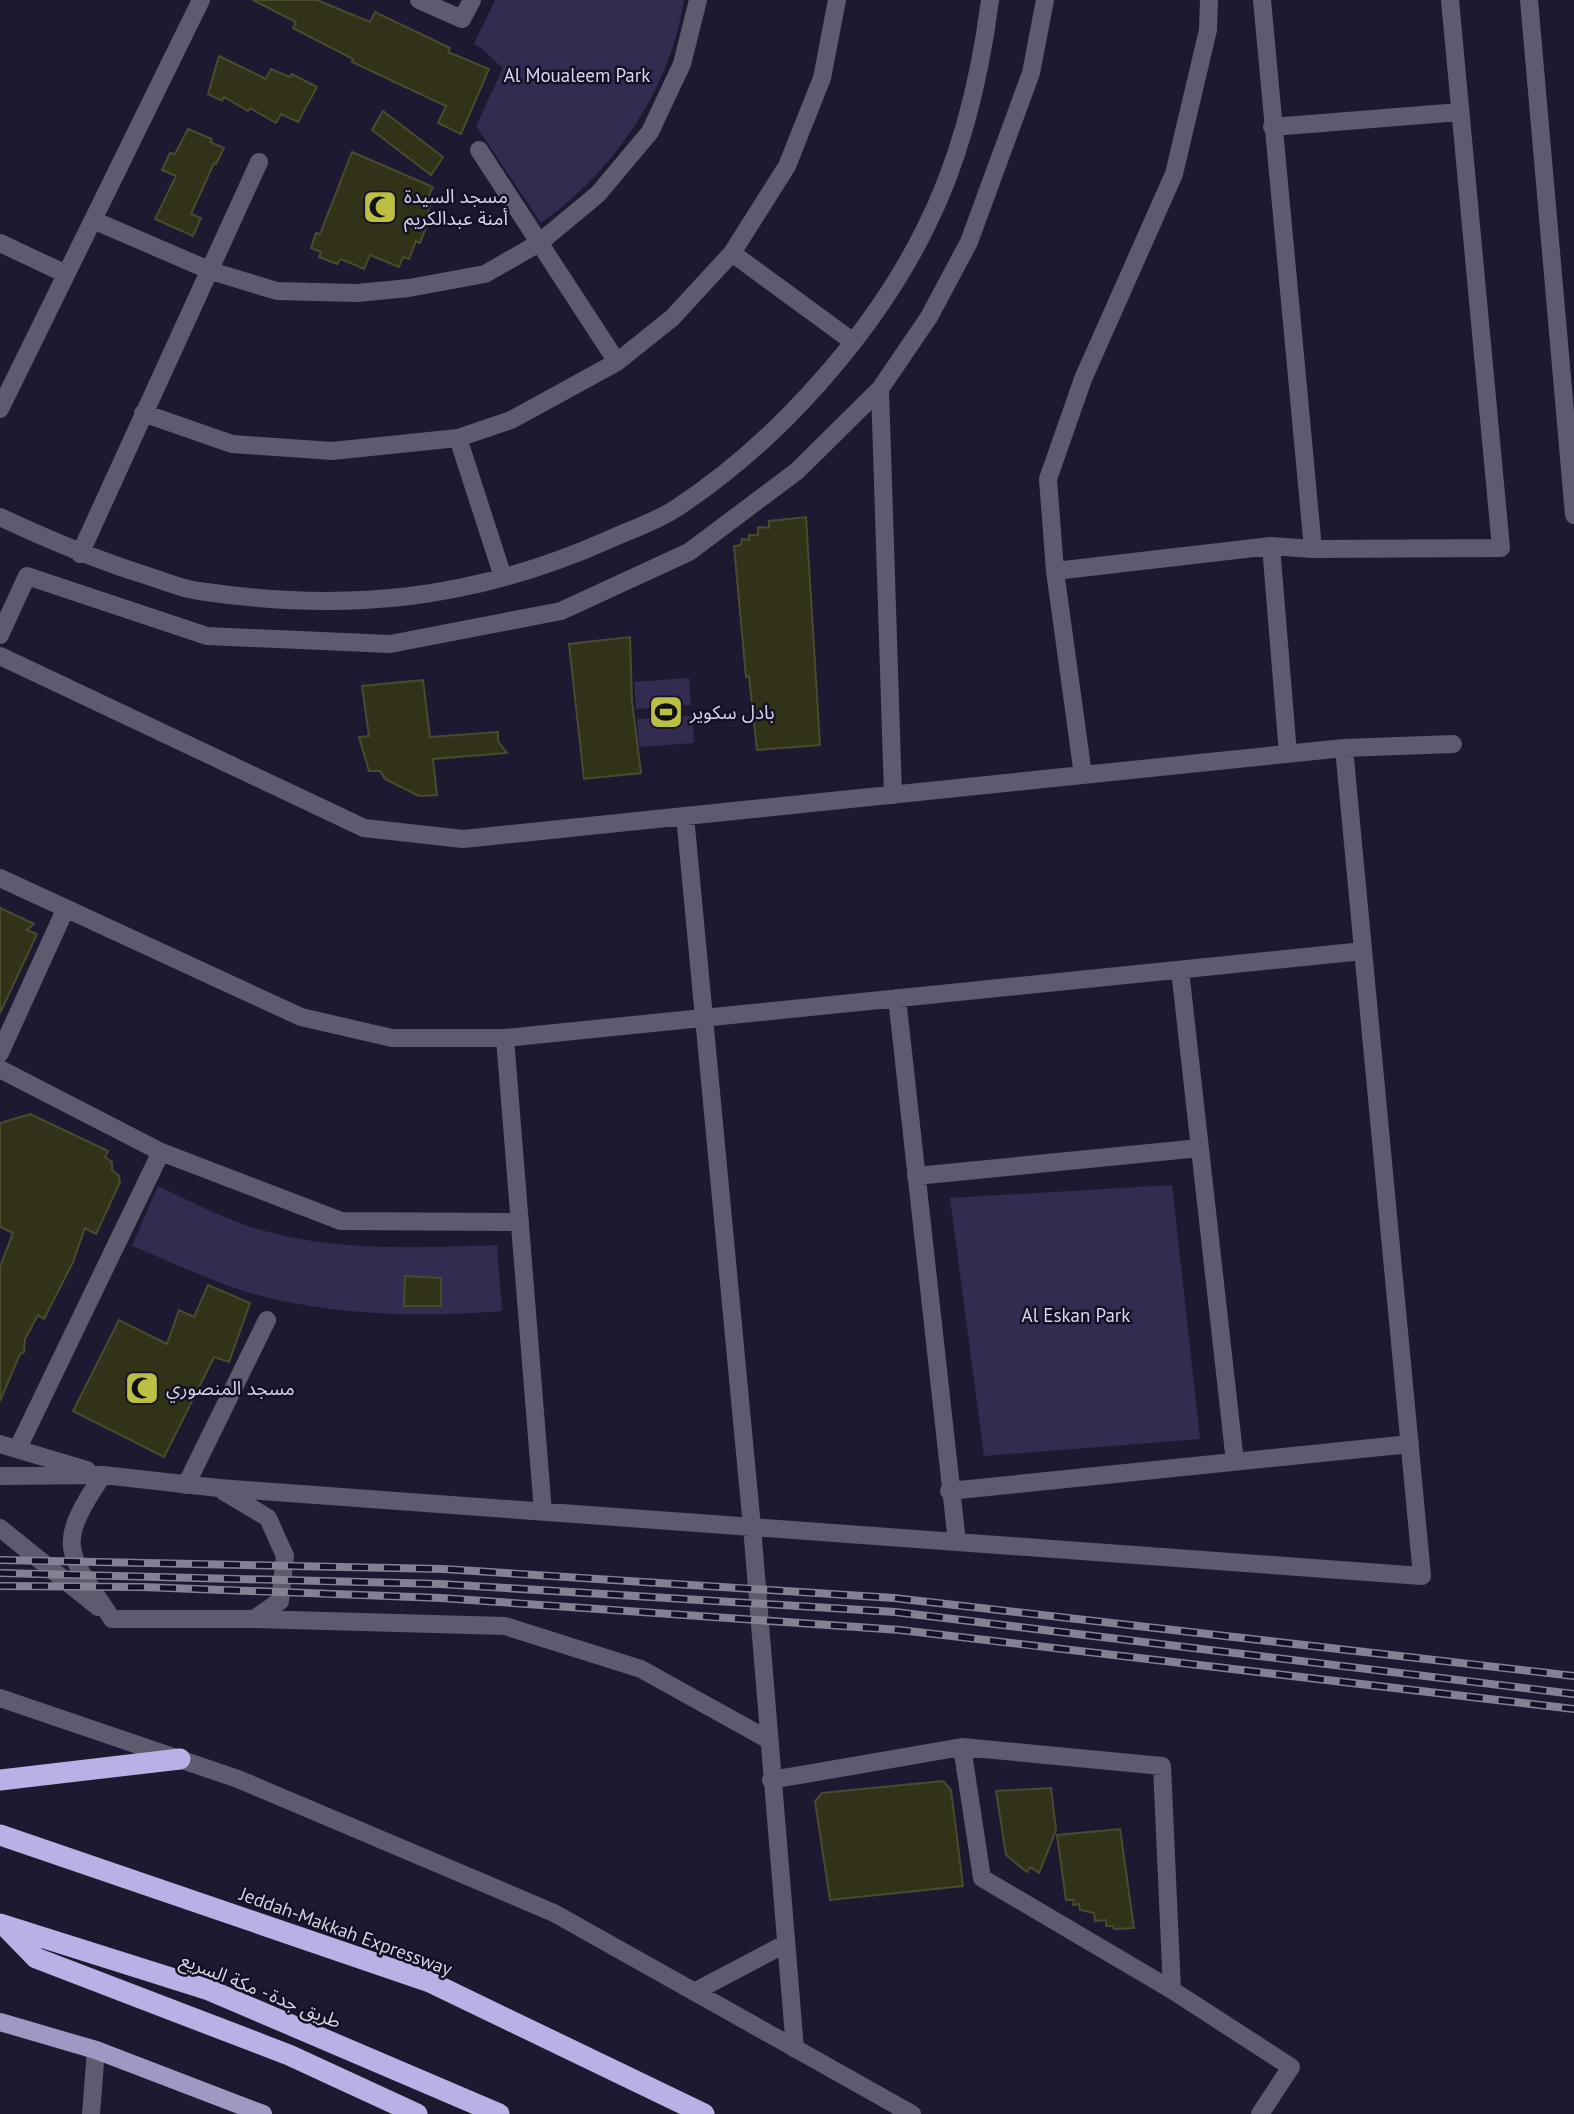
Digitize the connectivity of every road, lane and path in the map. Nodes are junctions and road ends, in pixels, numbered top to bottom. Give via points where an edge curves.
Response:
1 (201, 0) edge
2 (419, 0) edge
3 (472, 0) edge
4 (698, 0) edge
5 (837, 0) edge
6 (990, 0) edge
7 (1045, 0) edge
8 (1209, 0) edge
9 (1262, 0) edge
10 (1450, 0) edge
11 (1529, 0) edge
12 (1460, 112) junction
13 (1272, 127) junction
14 (479, 150) dead end
15 (259, 162) dead end
16 (93, 220) junction
17 (0, 243) edge
18 (538, 243) junction
19 (732, 253) junction
20 (211, 271) junction
21 (66, 274) junction
22 (852, 341) junction
23 (617, 362) junction
24 (1569, 387) edge
25 (880, 389) junction
26 (0, 409) edge
27 (144, 413) junction
28 (458, 438) junction
29 (1574, 515) edge
30 (0, 517) edge
31 (1270, 546) junction
32 (1313, 549) junction
33 (80, 554) junction
34 (1055, 571) junction
35 (503, 577) junction
36 (0, 635) edge
37 (0, 656) edge
38 (1453, 744) dead end
39 (1343, 748) junction
40 (1288, 754) junction
41 (1083, 775) junction
42 (893, 795) junction
43 (685, 816) junction
44 (0, 878) edge
45 (65, 910) junction
46 (1363, 951) junction
47 (1180, 970) junction
48 (897, 998) junction
49 (705, 1017) junction
50 (505, 1038) junction
51 (0, 1053) edge
52 (0, 1069) edge
53 (1200, 1148) junction
54 (161, 1152) junction
55 (916, 1176) junction
56 (520, 1222) junction
57 (267, 1320) dead end
58 (1410, 1444) junction
59 (9, 1446) edge
60 (1236, 1462) junction
61 (103, 1475) junction
62 (0, 1476) edge
63 (186, 1485) junction
64 (219, 1488) junction
65 (949, 1492) junction
66 (543, 1512) junction
67 (752, 1527) junction
68 (0, 1528) edge
69 (957, 1542) junction
70 (112, 1619) junction
71 (254, 1619) junction
72 (0, 1699) edge
73 (767, 1739) junction
74 (962, 1747) junction
75 (180, 1759) junction
76 (0, 1780) edge
77 (771, 1780) junction
78 (0, 1835) edge
79 (3, 1925) edge
80 (785, 1944) junction
81 (1172, 1990) junction
82 (694, 1992) junction
83 (0, 2022) edge
84 (795, 2049) junction
85 (96, 2050) junction
86 (92, 2114) edge
87 (263, 2114) edge
88 (417, 2114) edge
89 (499, 2114) edge
90 (704, 2114) edge
91 (912, 2114) edge
92 (1259, 2114) edge

1 - 16 street
2 - 3 street via 462,19
4 - 18 street via 682,64 650,132 598,194
5 - 19 street via 822,78 787,166
6 - 22 street via 983,55 955,159 925,229 890,291
7 - 25 street via 1031,73 970,243 929,317
8 - 34 street via 1208,30 1174,174 1083,379 1048,480
9 - 13 street
10 - 12 street
11 - 24 street
12 - 13 street
12 - 32 street via 1501,548
13 - 32 street
14 - 18 street
15 - 20 street
16 - 20 street
16 - 21 street
17 - 21 street
18 - 20 street via 485,274 356,293 277,290
18 - 23 street
19 - 22 street
19 - 23 street via 672,318
20 - 27 street
21 - 26 street
22 - 35 street via 813,389 742,459 673,511 550,566
23 - 28 street via 511,420
24 - 29 street
25 - 36 street via 797,471 689,552 561,611 390,644 207,636 27,576
25 - 42 street
27 - 28 street via 232,444 332,451
27 - 33 street
28 - 35 street
30 - 33 street
31 - 32 street
31 - 34 street
31 - 40 street
33 - 35 street via 196,591 340,603 432,595
34 - 41 street
37 - 43 street via 363,828 463,839
38 - 39 street
39 - 40 street
39 - 46 street
40 - 41 street
41 - 42 street
42 - 43 street
43 - 49 street
44 - 45 street
45 - 50 street via 302,1017 393,1038
45 - 51 street
46 - 47 street
46 - 58 street
47 - 48 street
47 - 53 street
48 - 49 street
48 - 55 street
49 - 50 street
49 - 67 street
50 - 56 street
52 - 54 street
53 - 55 street
53 - 60 street
54 - 56 street via 341,1221
54 - 59 street
55 - 65 street
56 - 66 street
57 - 63 street
58 - 60 street
58 - 69 street via 1422,1576
59 - 61 street
60 - 65 street
61 - 62 street
61 - 63 street
61 - 70 street via 71,1531 72,1559
63 - 64 street
64 - 66 street
64 - 71 street via 268,1517 285,1556 280,1601
65 - 69 street
66 - 67 street
67 - 69 street
67 - 73 street
68 - 70 street
70 - 71 street
71 - 73 street via 505,1626 641,1670
72 - 75 street
73 - 77 street
74 - 77 street
74 - 81 street via 982,1878
74 - 81 street via 1162,1766
75 - 76 highway
75 - 82 street via 239,1779 554,1913
77 - 80 street
78 - 90 highway, Jeddah-Makkah Expressway via 430,1982
79 - 88 highway via 36,1958 289,2055
79 - 89 highway, طريق جدة - مكة السريع via 209,1990
80 - 82 street
80 - 84 street
81 - 92 street via 1291,2067
82 - 84 street
83 - 85 main road
84 - 91 street
85 - 86 street
85 - 87 main road

